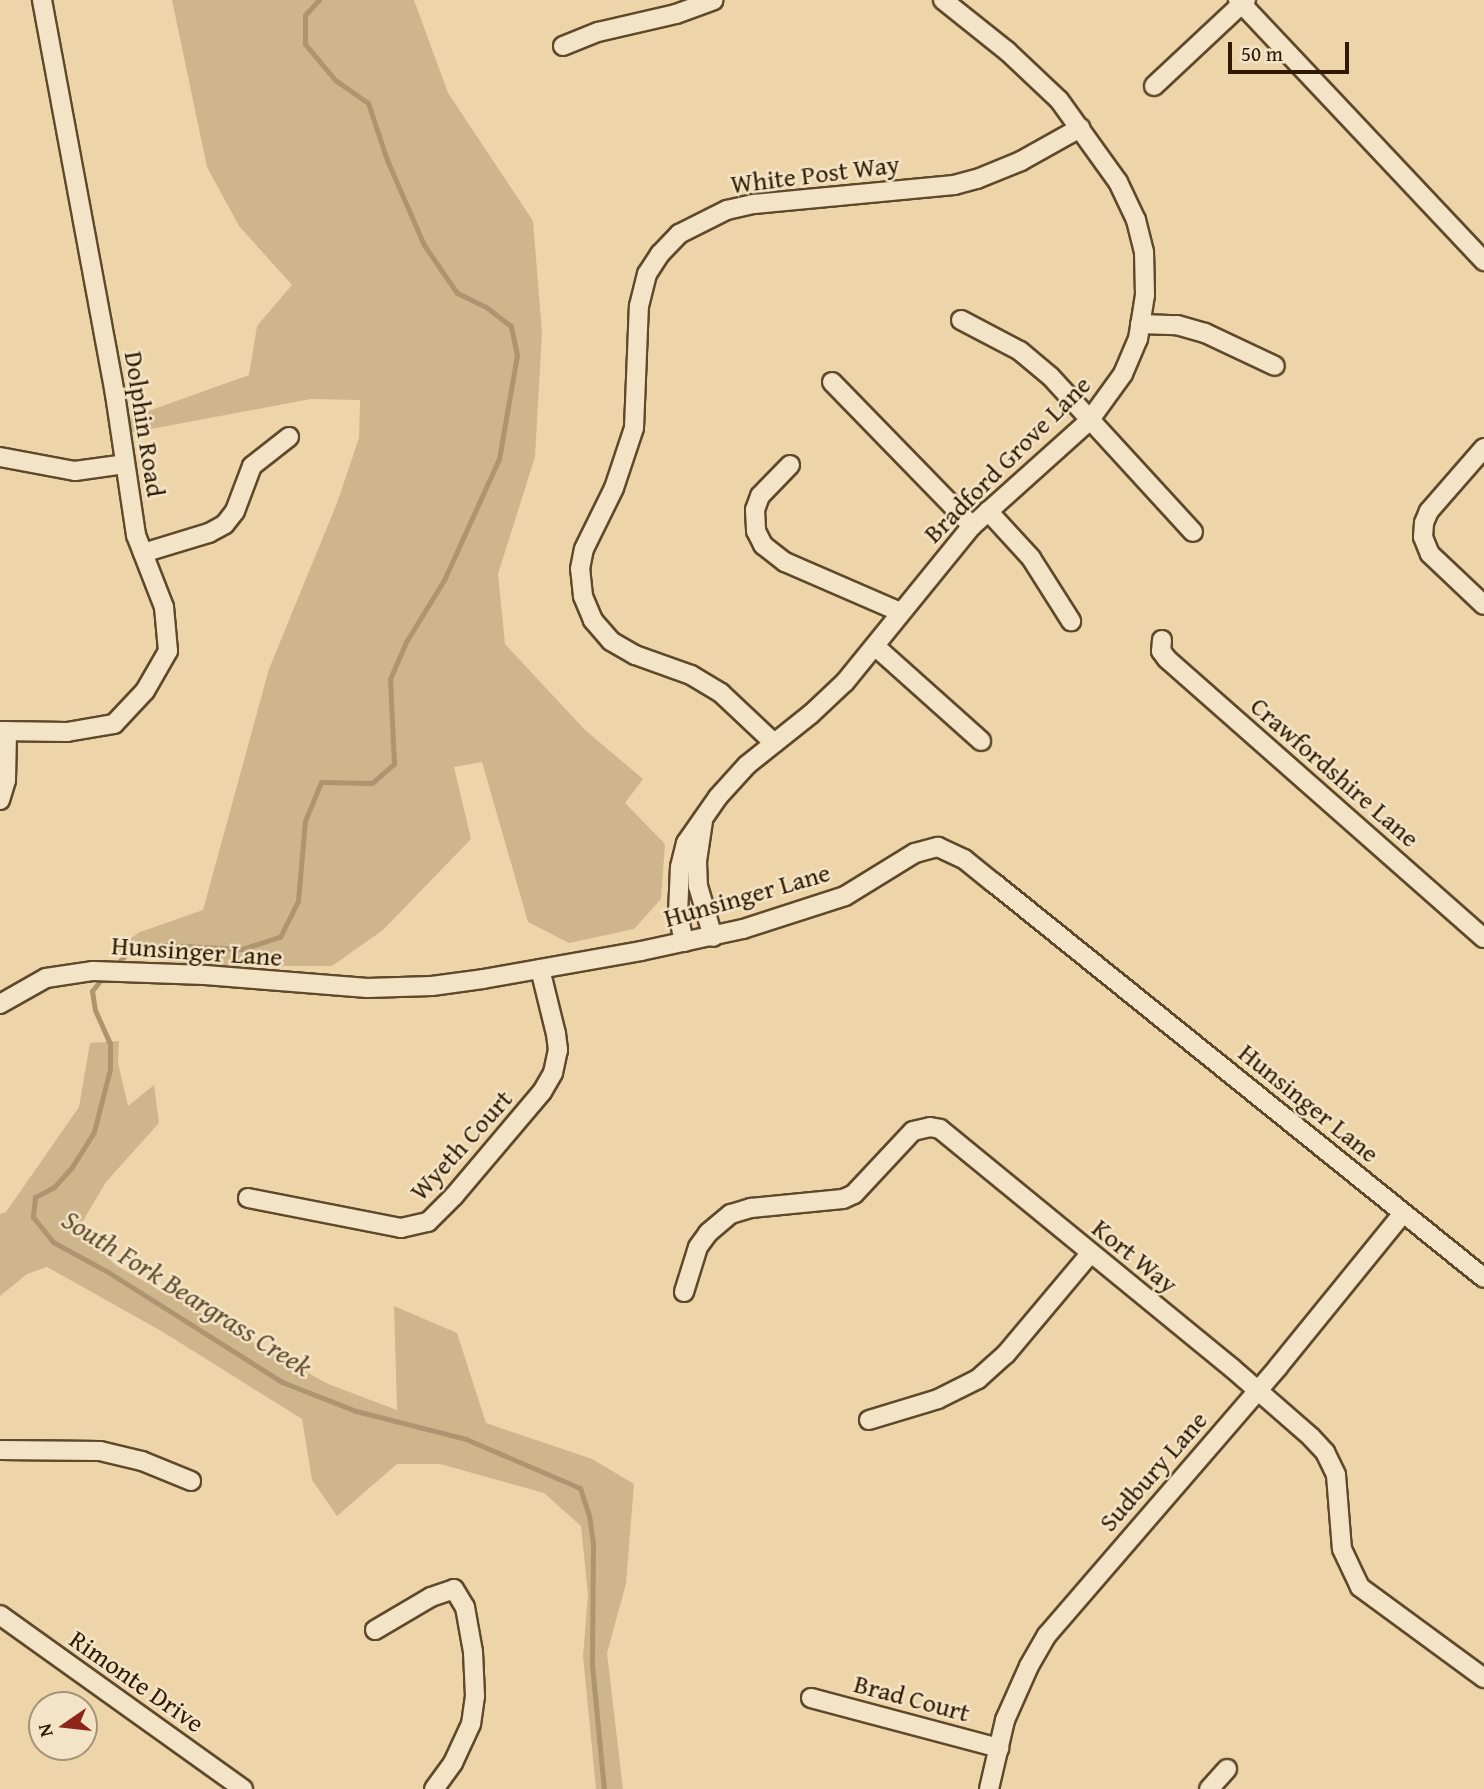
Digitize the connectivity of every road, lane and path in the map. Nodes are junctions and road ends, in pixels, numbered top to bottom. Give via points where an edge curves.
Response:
1 (42, 0) edge
2 (714, 0) edge
3 (943, 0) edge
4 (1242, 1) edge
5 (563, 46) dead end
6 (1154, 86) dead end
7 (1080, 128) junction
8 (1484, 261) edge
9 (961, 320) dead end
10 (1140, 324) junction
11 (1275, 366) dead end
12 (832, 382) dead end
13 (1089, 421) junction
14 (289, 437) dead end
15 (1484, 448) edge
16 (0, 457) edge
17 (125, 464) junction
18 (790, 465) dead end
19 (988, 512) junction
20 (972, 526) junction
21 (1193, 532) dead end
22 (143, 553) junction
23 (1484, 605) edge
24 (900, 612) junction
25 (1071, 621) dead end
26 (1162, 640) dead end
27 (876, 647) junction
28 (4, 731) edge
29 (981, 741) dead end
30 (774, 743) junction
31 (0, 800) edge
32 (703, 821) junction
33 (713, 937) junction
34 (1484, 938) edge
35 (684, 943) junction
36 (540, 969) junction
37 (0, 1004) edge
38 (248, 1198) dead end
39 (1403, 1213) junction
40 (1090, 1254) junction
41 (1484, 1278) edge
42 (684, 1293) dead end
43 (1257, 1390) junction
44 (869, 1420) dead end
45 (0, 1450) edge
46 (191, 1481) dead end
47 (0, 1615) edge
48 (375, 1630) dead end
49 (1484, 1678) edge
50 (811, 1698) dead end
51 (999, 1748) junction
52 (1227, 1769) dead end
53 (243, 1789) edge
54 (435, 1789) edge
55 (989, 1789) edge
56 (1209, 1789) edge

1 - 17 street, Dolphin Road
2 - 5 street
3 - 7 street, Bradford Grove Lane via 1033,74
4 - 6 street
4 - 8 street
7 - 10 street, Bradford Grove Lane via 1118,183 1136,220 1146,270
7 - 30 street, White Post Way via 1021,161 954,185 726,210 679,234 647,274 639,306 634,428 614,488 584,549 580,569 583,596 593,620 611,641 721,693
9 - 13 street via 1020,351 1051,377
10 - 11 street via 1177,325 1205,333
10 - 13 street, Bradford Grove Lane via 1123,374
12 - 20 street
13 - 19 street, Bradford Grove Lane
13 - 21 street
14 - 22 street via 252,466 236,511 225,524
15 - 23 street via 1429,510 1423,537 1430,554
16 - 17 street via 75,471
17 - 22 street, Dolphin Road
18 - 24 street via 760,496 755,510 756,531 763,545 785,562
19 - 20 street, Bradford Grove Lane
19 - 25 street via 1031,558
20 - 24 street, Bradford Grove Lane
22 - 28 street, Dolphin Road via 164,607 168,651 145,691 114,724 67,732
24 - 27 street, Bradford Grove Lane
26 - 34 street, Crawfordshire Lane via 1161,651 1167,659
27 - 29 street
27 - 30 street, Bradford Grove Lane via 811,714
28 - 31 street via 6,780
30 - 32 street, Bradford Grove Lane via 735,777
32 - 33 street, Bradford Grove Lane via 698,886
32 - 35 street, Bradford Grove Lane via 687,843 680,867 678,914
33 - 35 street, Hunsinger Lane
33 - 39 street, Hunsinger Lane via 845,896 930,847 950,851
35 - 36 street, Hunsinger Lane
36 - 37 street, Hunsinger Lane via 432,986 367,988 93,971 46,978
36 - 38 street, Wyeth Court via 556,1034 553,1073 542,1092 428,1222 401,1228
39 - 41 street, Hunsinger Lane
39 - 43 street, Sudbury Lane
40 - 42 street, Kort Way via 940,1129 930,1126 913,1131 854,1194 843,1199 732,1214 698,1247
40 - 43 street, Kort Way
40 - 44 street via 1006,1354 978,1380 938,1399
43 - 49 street, Kort Way via 1311,1437 1330,1461 1339,1492 1342,1549 1360,1587
43 - 51 street, Sudbury Lane via 1047,1635 1017,1690
45 - 46 street via 100,1451 142,1461
47 - 53 street, Rimonte Drive
48 - 54 street via 454,1589 465,1607 474,1663 471,1724
50 - 51 street, Brad Court
51 - 55 street, Sudbury Lane
52 - 56 street

